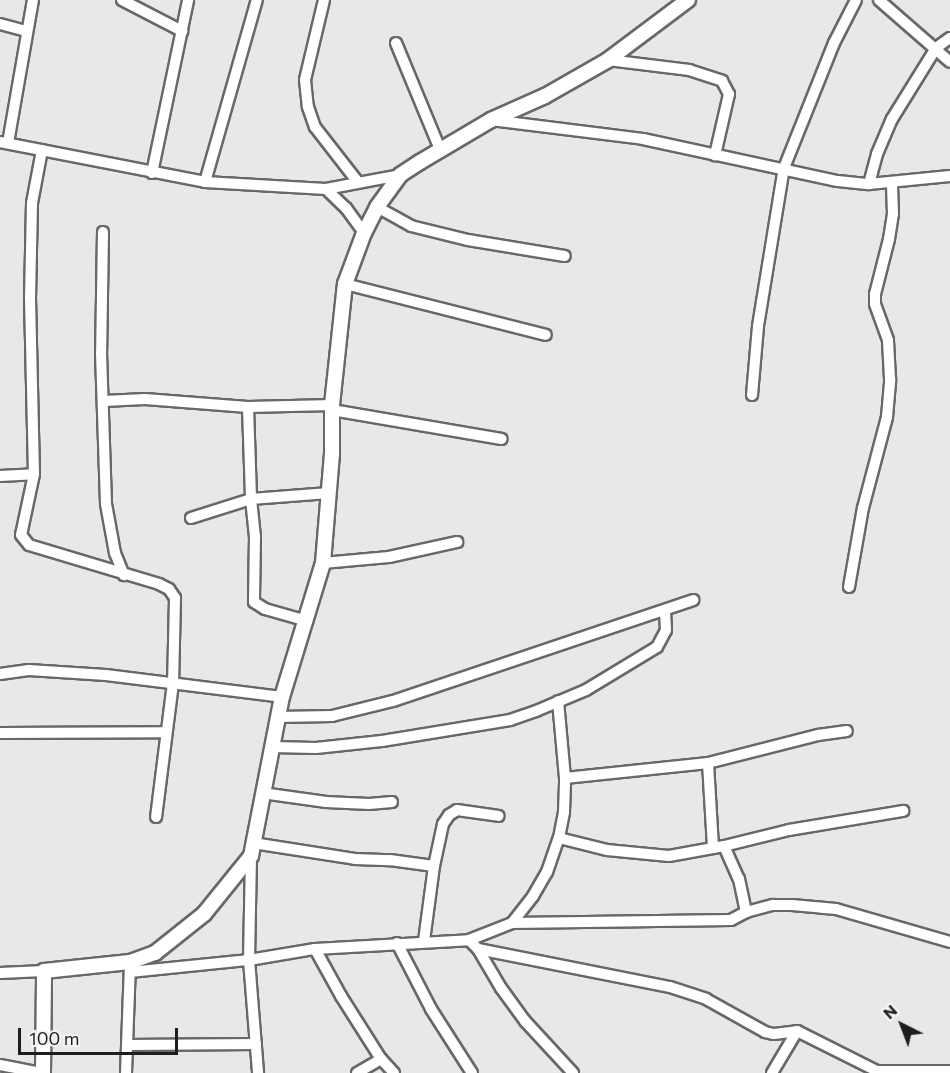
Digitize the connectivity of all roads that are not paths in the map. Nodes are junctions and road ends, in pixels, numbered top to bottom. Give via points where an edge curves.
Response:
1 (33, 0) edge
2 (122, 0) edge
3 (188, 0) edge
4 (257, 0) edge
5 (324, 0) edge
6 (856, 0) edge
7 (879, 0) edge
8 (684, 1) edge
9 (0, 24) edge
10 (27, 31) junction
11 (182, 31) junction
12 (950, 38) edge
13 (396, 43) dead end
14 (936, 48) junction
15 (608, 60) junction
16 (950, 62) edge
17 (491, 120) junction
18 (4, 143) edge
19 (440, 149) junction
20 (42, 150) junction
21 (715, 154) junction
22 (784, 168) junction
23 (152, 173) junction
24 (400, 175) junction
25 (950, 176) edge
26 (357, 181) junction
27 (205, 182) junction
28 (892, 183) junction
29 (870, 184) junction
30 (326, 189) junction
31 (377, 207) junction
32 (103, 232) dead end
33 (364, 233) junction
34 (565, 256) dead end
35 (345, 284) junction
36 (546, 335) dead end
37 (752, 395) dead end
38 (104, 401) junction
39 (248, 406) junction
40 (332, 407) junction
41 (502, 439) dead end
42 (34, 474) junction
43 (0, 476) edge
44 (329, 493) junction
45 (251, 499) junction
46 (191, 518) dead end
47 (457, 542) dead end
48 (323, 563) junction
49 (124, 575) junction
50 (849, 587) dead end
51 (693, 600) dead end
52 (665, 611) junction
53 (307, 621) junction
54 (0, 674) edge
55 (173, 683) junction
56 (282, 697) junction
57 (558, 701) junction
58 (278, 717) junction
59 (847, 731) dead end
60 (166, 732) junction
61 (0, 733) edge
62 (272, 747) junction
63 (708, 763) junction
64 (565, 777) junction
65 (262, 793) junction
66 (392, 802) dead end
67 (903, 811) dead end
68 (499, 816) dead end
69 (156, 817) dead end
70 (559, 838) junction
71 (719, 847) junction
72 (252, 850) junction
73 (434, 866) junction
74 (746, 912) junction
75 (512, 923) junction
76 (469, 940) junction
77 (424, 941) junction
78 (950, 942) edge
79 (397, 943) junction
80 (315, 949) junction
81 (478, 949) junction
82 (249, 960) junction
83 (130, 967) junction
84 (44, 971) junction
85 (0, 973) edge
86 (797, 1031) junction
87 (256, 1044) junction
88 (127, 1045) junction
89 (381, 1059) junction
90 (0, 1065) edge
91 (950, 1071) edge
92 (878, 1072) edge
93 (42, 1073) edge
94 (126, 1073) edge
95 (258, 1073) edge
96 (357, 1073) edge
97 (394, 1073) edge
98 (472, 1073) edge
99 (573, 1073) edge
100 (772, 1073) edge

1 - 10 street
2 - 11 street
3 - 11 street
4 - 27 street
5 - 26 street via 305,80 308,107 315,128
6 - 22 street via 834,43
7 - 14 street
8 - 15 street
9 - 10 street
10 - 18 street
11 - 23 street
12 - 14 street
13 - 19 street
14 - 16 street
14 - 29 street via 892,119
15 - 17 street via 545,96
15 - 21 street via 689,70 722,81 729,94
17 - 19 street
17 - 21 street via 643,138
18 - 20 street
19 - 24 street
20 - 23 street
20 - 42 street via 32,214
21 - 22 street
22 - 29 street via 838,182
22 - 37 street via 758,326
23 - 27 street
24 - 26 street
24 - 31 street
25 - 28 street
26 - 30 street
27 - 30 street
28 - 29 street
28 - 50 street via 890,231 874,294 888,340 888,417 862,508
30 - 33 street
31 - 33 street
31 - 34 street via 411,226
32 - 38 street
33 - 35 street
35 - 36 street
35 - 40 street
38 - 39 street via 145,399
38 - 49 street via 106,504 115,554
39 - 40 street
39 - 45 street
40 - 41 street
40 - 44 street
42 - 43 street
42 - 49 street via 23,540
44 - 45 street
44 - 48 street
45 - 46 street
45 - 53 street via 254,602
47 - 48 street via 389,557
48 - 53 street
49 - 55 street via 159,584 175,598
51 - 52 street
52 - 57 street via 666,630 657,647 586,690
52 - 58 street via 393,701 332,716
53 - 56 street
54 - 55 street via 29,670
55 - 56 street
55 - 60 street
56 - 58 street
57 - 62 street via 510,720 382,741 316,748
57 - 64 street
58 - 62 street
59 - 63 street
60 - 61 street
60 - 69 street
62 - 65 street
63 - 64 street
63 - 71 street
64 - 70 street
65 - 66 street via 337,802
65 - 72 street
67 - 71 street via 789,830
68 - 73 street via 465,809 449,815
70 - 71 street via 640,855 669,856
70 - 75 street via 547,872
71 - 74 street via 739,879
72 - 73 street
72 - 82 street
72 - 83 street via 216,901 178,937
73 - 77 street
74 - 75 street via 731,920
74 - 78 street via 773,905 836,909
75 - 76 street
76 - 77 street
76 - 81 street
77 - 79 street
79 - 80 street
79 - 98 street via 431,1009
80 - 82 street
80 - 89 street
81 - 86 street via 670,987 706,999 765,1032 774,1035
81 - 99 street via 525,1021
82 - 83 street
82 - 87 street
83 - 84 street
83 - 88 street
84 - 85 street
84 - 93 street
86 - 92 street
86 - 100 street
87 - 88 street
87 - 95 street
88 - 94 street
89 - 96 street
89 - 97 street
90 - 93 street
91 - 92 street

